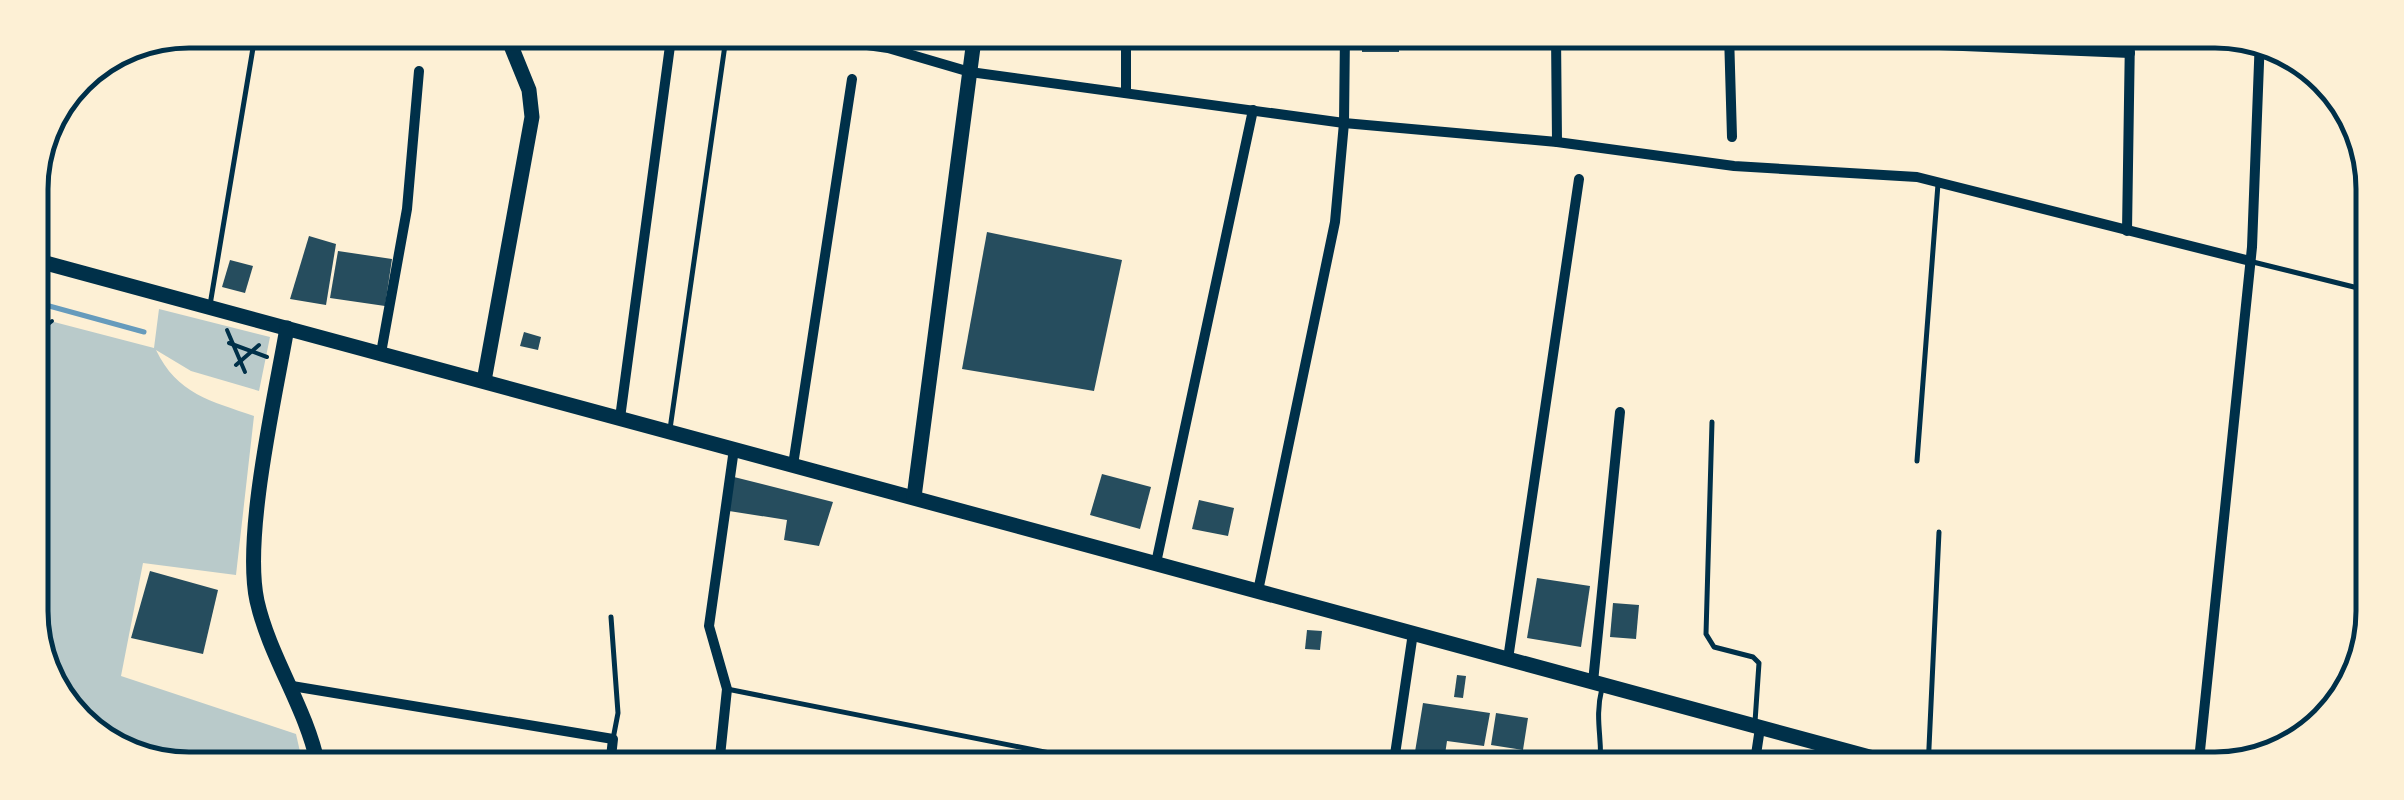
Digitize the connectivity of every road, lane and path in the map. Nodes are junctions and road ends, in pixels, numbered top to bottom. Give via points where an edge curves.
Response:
1 (253, 48) edge
2 (513, 48) edge
3 (670, 48) edge
4 (725, 48) edge
5 (895, 48) edge
6 (974, 48) edge
7 (1126, 48) edge
8 (1345, 48) edge
9 (1556, 48) edge
10 (1729, 48) edge
11 (2011, 48) edge
12 (2130, 48) edge
13 (2130, 53) junction
14 (2259, 55) edge
15 (420, 71) dead end
16 (970, 72) junction
17 (852, 80) dead end
18 (1126, 93) junction
19 (1253, 110) junction
20 (1344, 123) junction
21 (1732, 137) dead end
22 (1556, 142) junction
23 (1579, 179) dead end
24 (1938, 181) junction
25 (2127, 231) junction
26 (2250, 261) junction
27 (48, 264) edge
28 (2356, 288) edge
29 (210, 307) junction
30 (52, 321) dead end
31 (222, 321) dead end
32 (48, 325) edge
33 (287, 328) junction
34 (231, 344) junction
35 (260, 345) dead end
36 (252, 351) junction
37 (381, 354) junction
38 (272, 359) dead end
39 (238, 363) junction
40 (245, 372) dead end
41 (484, 381) junction
42 (1620, 412) dead end
43 (620, 418) junction
44 (1712, 422) dead end
45 (670, 432) junction
46 (734, 449) junction
47 (1917, 461) dead end
48 (794, 465) junction
49 (914, 498) junction
50 (1939, 532) dead end
51 (1156, 563) junction
52 (1258, 591) junction
53 (611, 617) dead end
54 (1413, 634) junction
55 (1508, 659) junction
56 (1598, 684) junction
57 (292, 686) junction
58 (727, 689) junction
59 (1757, 727) junction
60 (613, 739) junction
61 (314, 752) edge
62 (612, 752) edge
63 (721, 752) edge
64 (1046, 752) edge
65 (1395, 752) edge
66 (1602, 752) edge
67 (1755, 752) edge
68 (1850, 752) edge
69 (1929, 752) edge
70 (2200, 752) edge

1 - 29 lane
2 - 41 main road via 532,117
3 - 43 street
4 - 45 lane
5 - 16 street
6 - 16 main road
7 - 18 street
8 - 20 street
9 - 22 street
10 - 21 street
11 - 13 street
12 - 13 street
13 - 25 street
14 - 26 street
15 - 37 street via 407,208
16 - 18 street
16 - 49 main road
17 - 48 street
18 - 19 street
19 - 20 street
19 - 51 street
20 - 22 street
20 - 52 street via 1334,222
22 - 24 street via 1734,166
23 - 55 street
24 - 25 street
24 - 47 lane
25 - 26 street
26 - 28 lane
26 - 70 street
27 - 29 main road
29 - 33 main road
30 - 32 path
31 - 34 path
33 - 37 main road
33 - 57 main road via 253,563 260,612
34 - 36 path
34 - 39 path
35 - 36 path
36 - 38 path
36 - 39 path
37 - 41 main road
39 - 40 path
41 - 43 main road
42 - 56 street
43 - 45 main road
44 - 59 lane via 1706,634 1714,648 1759,663
45 - 46 main road
46 - 48 main road
46 - 58 street via 709,626
48 - 49 main road
49 - 51 main road
50 - 69 lane
51 - 52 main road
52 - 54 main road
53 - 60 lane via 618,713
54 - 55 main road
54 - 65 street
55 - 56 main road
56 - 59 main road
56 - 66 lane via 1595,729
57 - 60 street
57 - 61 main road
58 - 63 street
58 - 64 lane
59 - 67 street
59 - 68 main road
60 - 62 street

